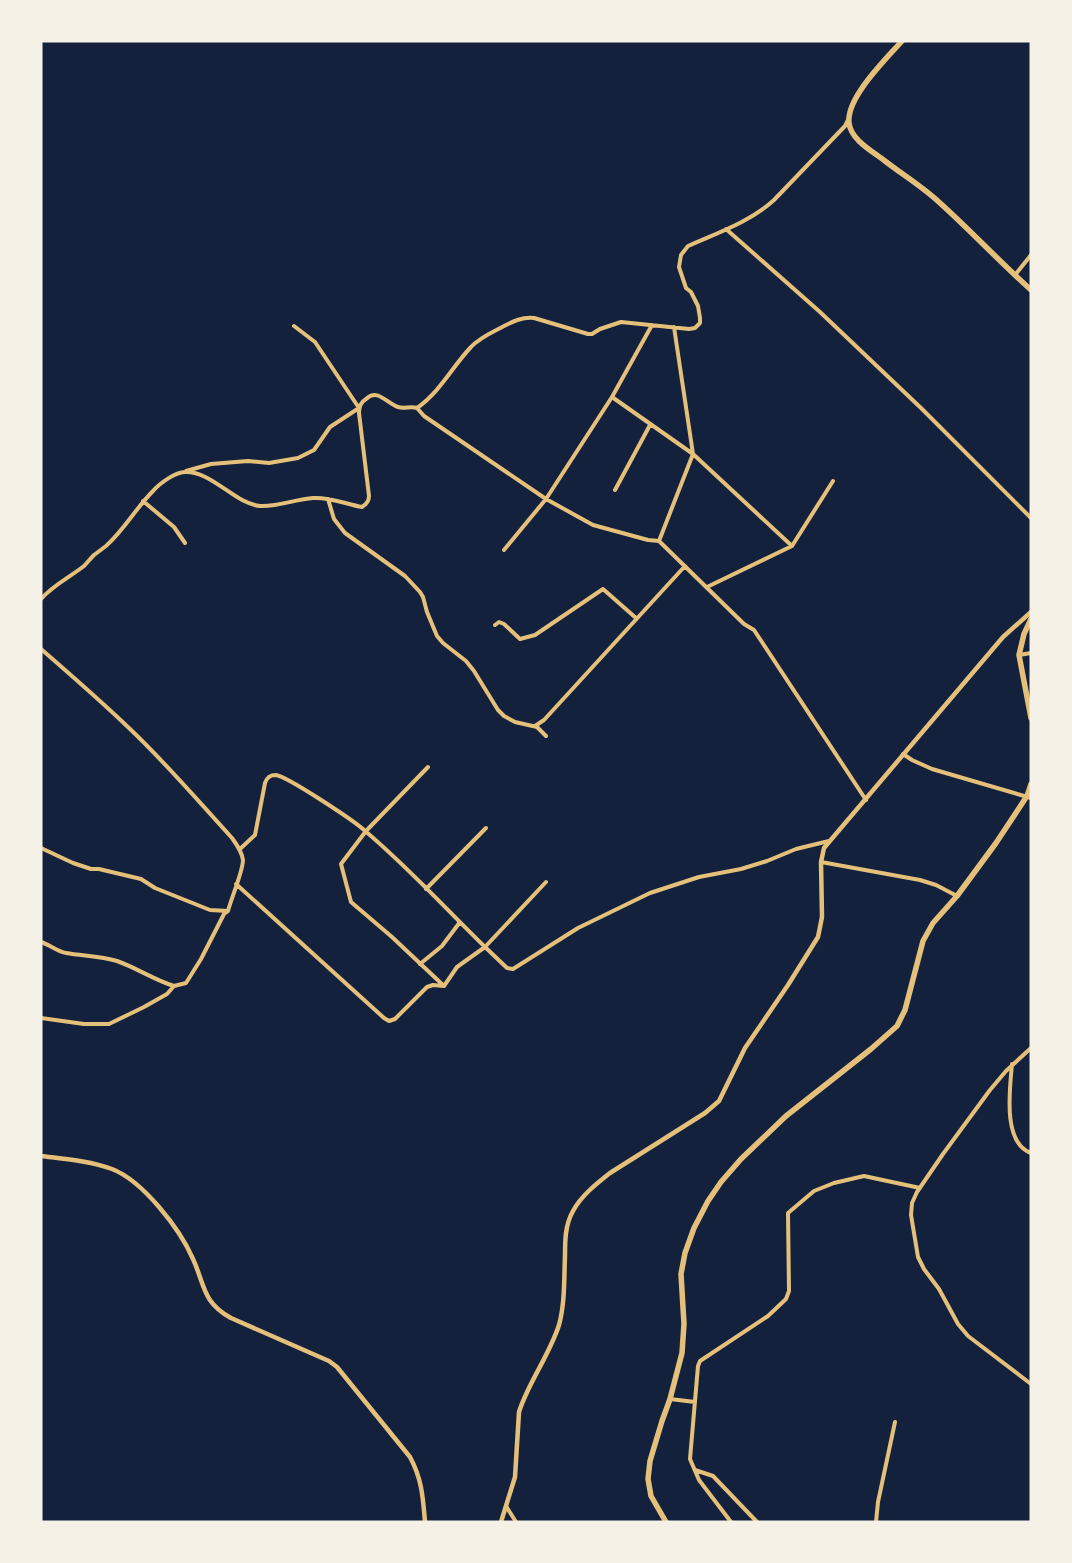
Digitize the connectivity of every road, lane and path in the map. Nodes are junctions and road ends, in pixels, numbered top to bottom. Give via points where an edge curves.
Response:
1 (902, 41) edge
2 (849, 118) junction
3 (726, 229) junction
4 (1031, 255) edge
5 (1015, 275) junction
6 (1031, 290) edge
7 (652, 325) junction
8 (294, 326) dead end
9 (674, 327) junction
10 (612, 397) junction
11 (359, 408) junction
12 (417, 408) junction
13 (650, 425) junction
14 (693, 454) junction
15 (184, 471) junction
16 (833, 481) dead end
17 (615, 490) dead end
18 (328, 499) junction
19 (546, 499) junction
20 (143, 501) junction
21 (1031, 518) edge
22 (659, 541) junction
23 (185, 543) dead end
24 (792, 546) junction
25 (504, 550) dead end
26 (685, 566) junction
27 (706, 587) junction
28 (41, 599) edge
29 (1031, 612) edge
30 (636, 618) junction
31 (1031, 619) edge
32 (495, 625) dead end
33 (41, 649) edge
34 (1031, 653) edge
35 (1019, 655) junction
36 (1029, 692) edge
37 (1031, 718) edge
38 (535, 726) junction
39 (546, 736) dead end
40 (903, 754) junction
41 (428, 767) dead end
42 (1031, 784) edge
43 (1029, 797) edge
44 (866, 800) junction
45 (486, 828) dead end
46 (366, 831) junction
47 (829, 841) junction
48 (41, 848) edge
49 (240, 849) junction
50 (821, 862) junction
51 (546, 882) dead end
52 (236, 884) junction
53 (426, 889) junction
54 (957, 896) junction
55 (228, 911) junction
56 (460, 922) junction
57 (41, 942) edge
58 (485, 947) junction
59 (420, 964) junction
60 (174, 986) junction
61 (444, 986) junction
62 (41, 1018) edge
63 (1031, 1048) edge
64 (1012, 1063) junction
65 (1031, 1153) edge
66 (41, 1156) edge
67 (920, 1188) junction
68 (1031, 1384) edge
69 (670, 1399) junction
70 (695, 1402) junction
71 (896, 1422) dead end
72 (695, 1470) junction
73 (506, 1506) junction
74 (425, 1522) edge
75 (501, 1522) edge
76 (516, 1522) edge
77 (666, 1522) edge
78 (730, 1522) edge
79 (757, 1522) edge
80 (876, 1522) edge

1 - 2 main road via 868,80
2 - 3 street via 769,205
2 - 5 main road via 851,132 856,137 938,202
3 - 9 street via 683,251 679,267 686,288 698,306 700,323 693,329
3 - 21 street via 820,312
4 - 5 street
5 - 6 main road
7 - 9 street
7 - 10 street
7 - 12 street via 621,322 588,334 534,318 517,320 475,343 434,394
8 - 11 street via 315,342
9 - 14 street
10 - 13 street
10 - 19 street
11 - 12 street via 367,397 375,395 400,408
11 - 15 street via 330,427 314,450 298,458 269,463 211,464
11 - 18 street via 369,500 362,507
12 - 19 street via 424,416
13 - 14 street
13 - 17 street
14 - 22 street
14 - 24 street
15 - 18 street via 204,476 258,506 302,499
15 - 20 street via 161,482
16 - 24 street
18 - 38 street via 334,519 345,533 405,576 420,592 437,636 466,661 498,710 515,722
19 - 22 street via 593,525
19 - 25 street
20 - 23 street via 174,527
20 - 28 street via 106,546
22 - 26 street
24 - 27 street
26 - 27 street
26 - 30 street
27 - 44 street via 754,630
29 - 40 street via 1002,637
30 - 32 street via 603,589 535,635 520,639 504,624 499,622
30 - 38 street
31 - 35 main road
33 - 49 street via 131,730
34 - 35 street
35 - 36 main road
36 - 37 main road
38 - 39 street
40 - 43 street via 932,768
40 - 44 street
41 - 46 street
42 - 43 main road
43 - 54 main road
44 - 47 street
45 - 53 street
46 - 49 street via 290,781 271,775 265,783 254,835
46 - 53 street
46 - 59 street via 341,864 349,898
47 - 50 street
47 - 58 street via 796,849 767,862 699,877 650,894 578,928 512,969
48 - 55 street via 91,869 141,880 210,910
49 - 52 street via 243,860
50 - 54 street via 920,880
50 - 73 street via 822,917 818,936 745,1048 719,1101 610,1173 578,1202 572,1213 566,1237 564,1295 559,1325 521,1408 515,1477
51 - 58 street
52 - 55 street
52 - 61 street via 389,1021 395,1019 427,987
53 - 56 street
54 - 69 main road via 933,923 923,941 905,1010 896,1026 786,1116 741,1159 708,1201 684,1253 681,1274 682,1353
55 - 60 street via 186,983
56 - 58 street
56 - 59 street via 442,946
57 - 60 street via 64,953 116,961
58 - 61 street via 457,967
59 - 61 street
60 - 62 street via 167,994 109,1024
63 - 64 street
64 - 65 street via 1009,1109 1018,1144
64 - 67 street
66 - 74 street via 95,1164 127,1177 142,1188 178,1231 212,1305 231,1318 338,1367 417,1469
67 - 68 street via 912,1203 911,1214 918,1257 924,1269 968,1336
67 - 70 street via 864,1176 814,1192 788,1214 789,1291 786,1300 768,1316 700,1361
69 - 70 street
69 - 77 main road via 650,1461 648,1479 652,1496
70 - 72 street via 690,1459
71 - 80 street
72 - 78 street via 698,1480
72 - 79 street via 713,1476
73 - 75 street
73 - 76 street

